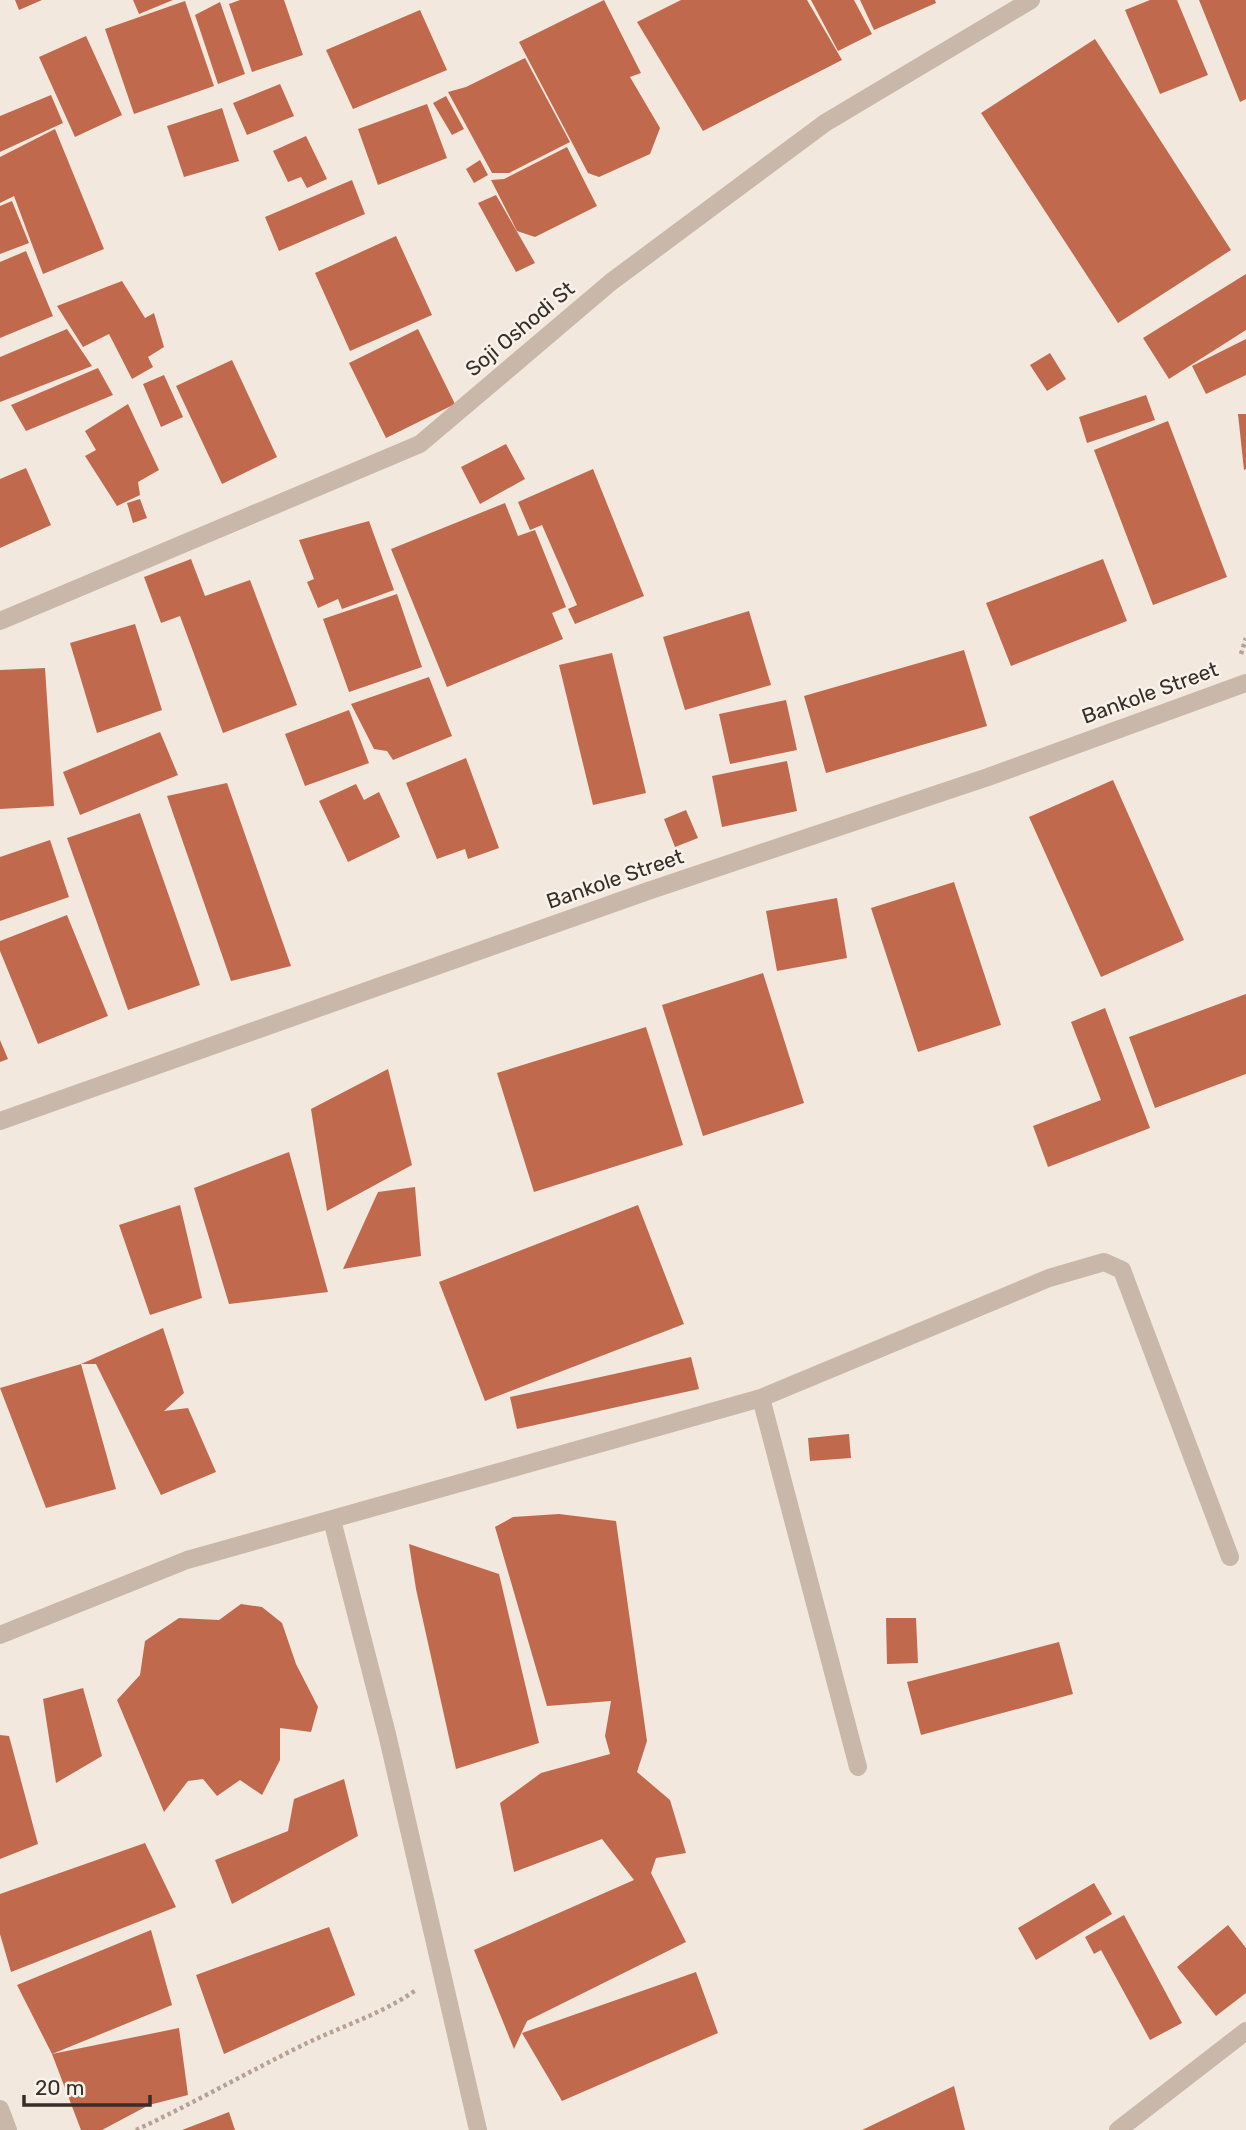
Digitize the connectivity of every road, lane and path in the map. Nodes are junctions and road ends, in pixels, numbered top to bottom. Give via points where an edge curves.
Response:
1 (1031, 0) edge
2 (0, 621) edge
3 (1246, 683) edge
4 (0, 1121) edge
5 (761, 1398) junction
6 (332, 1520) junction
7 (1230, 1557) dead end
8 (0, 1635) edge
9 (858, 1767) dead end
10 (426, 1998) dead end
11 (1246, 2031) edge
12 (0, 2109) edge
13 (8, 2130) edge
14 (136, 2130) edge
15 (478, 2130) edge
16 (1118, 2130) edge

1 - 2 street, Soji Oshodi St via 825,123 611,282 420,444
3 - 4 street, Bankole Street
5 - 6 street
5 - 7 street via 1049,1278 1104,1262 1113,1264 1122,1270
5 - 9 street
6 - 8 street via 187,1560
6 - 15 street via 387,1734
10 - 14 path via 419,1989 393,2007 326,2034
11 - 16 street
12 - 13 street

